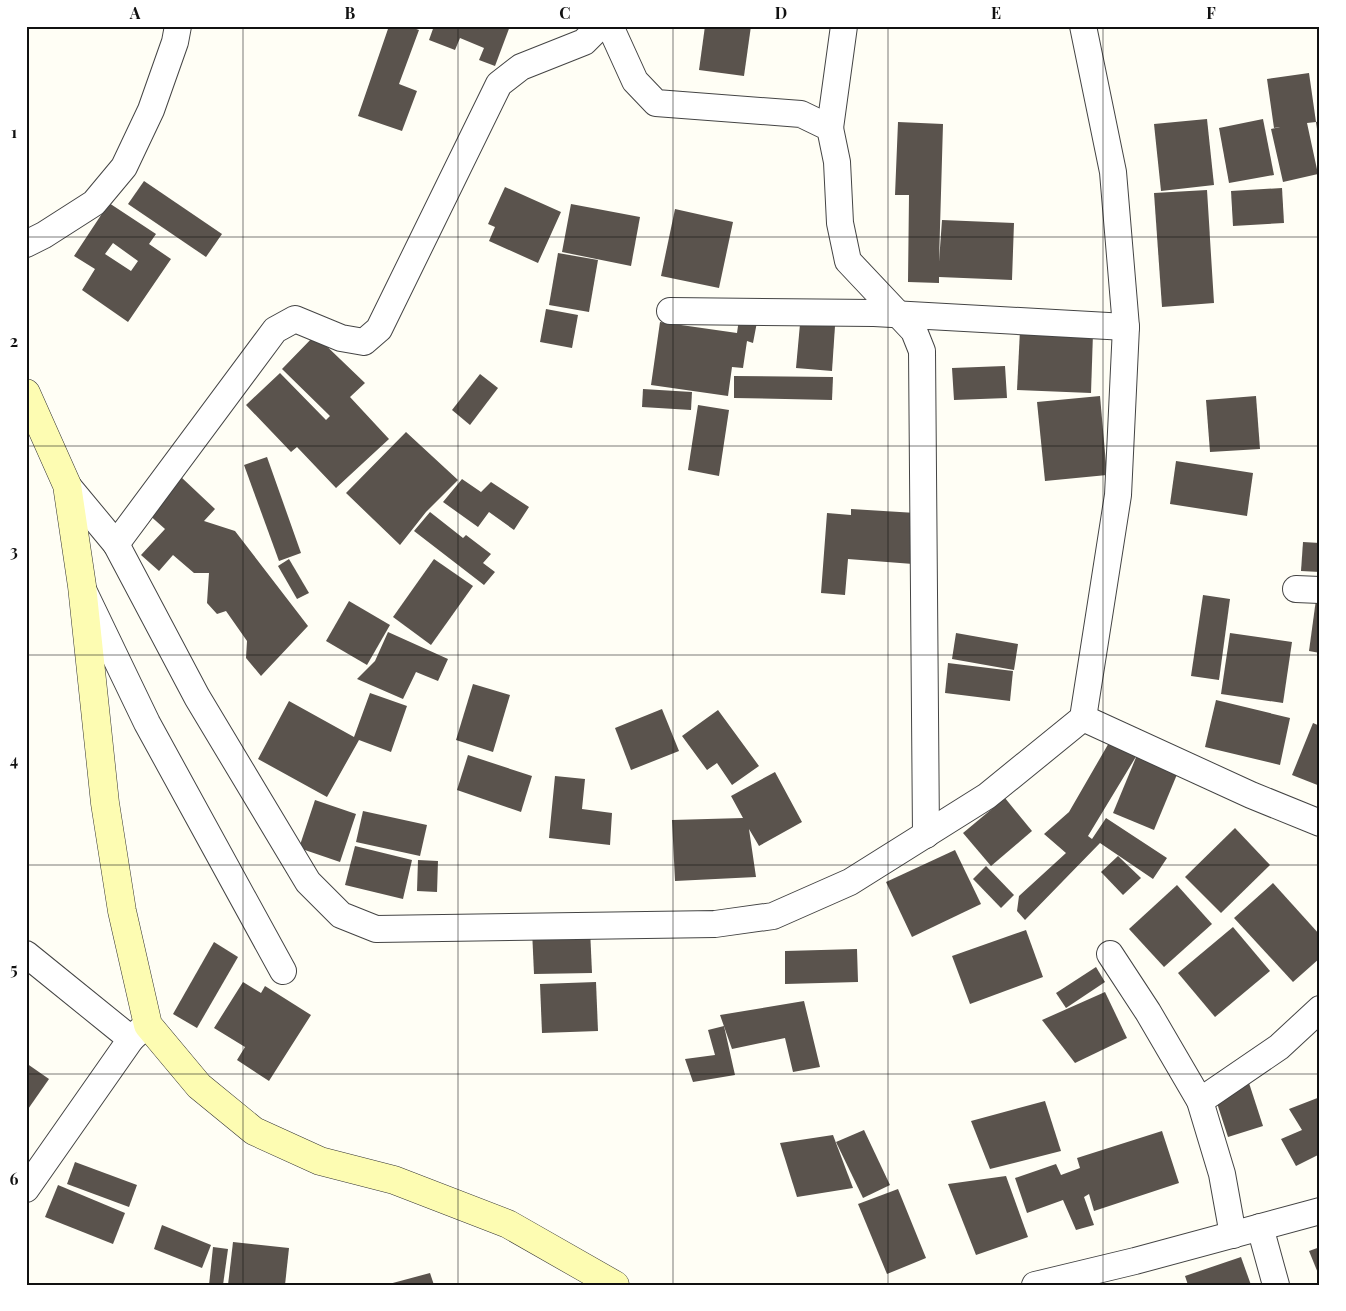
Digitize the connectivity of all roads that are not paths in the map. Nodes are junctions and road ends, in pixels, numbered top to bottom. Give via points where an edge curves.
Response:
1 (178, 26) edge
2 (600, 26) edge
3 (610, 26) edge
4 (844, 26) edge
5 (1083, 26) edge
6 (830, 128) junction
7 (26, 244) edge
8 (670, 311) dead end
9 (897, 314) junction
10 (1126, 327) junction
11 (26, 393) edge
12 (67, 485) junction
13 (116, 544) junction
14 (82, 586) junction
15 (1083, 718) junction
16 (1320, 823) edge
17 (926, 835) junction
18 (26, 954) edge
19 (1110, 954) dead end
20 (283, 971) dead end
21 (1320, 1009) edge
22 (139, 1032) junction
23 (1200, 1102) junction
24 (26, 1189) edge
25 (1320, 1211) edge
26 (1260, 1227) junction
27 (1233, 1235) junction
28 (615, 1285) edge
29 (1035, 1285) edge
30 (1276, 1285) edge

1 - 7 street via 151,110 124,167 94,203
2 - 13 street via 584,42 521,67 500,84 379,329 364,342 342,338 295,319 275,330
3 - 6 street via 635,80 656,103 801,114
4 - 6 street
5 - 10 street via 1113,172
6 - 9 street via 837,162 840,223 848,261
8 - 9 street
9 - 10 street
9 - 17 street via 914,331 922,351
10 - 15 street via 1118,495
11 - 12 street
12 - 13 street
12 - 14 street
13 - 17 street via 197,697 308,882 341,915 376,929 715,924 773,916 850,882
14 - 20 street via 147,723
14 - 22 street via 105,803
15 - 16 street
15 - 17 street via 988,796
18 - 22 street
19 - 23 street
21 - 23 street via 1279,1047
22 - 24 street
22 - 28 street via 254,1131 320,1161 394,1180 508,1224
23 - 27 street via 1222,1174
25 - 26 street
26 - 27 street
26 - 30 street
27 - 29 street

